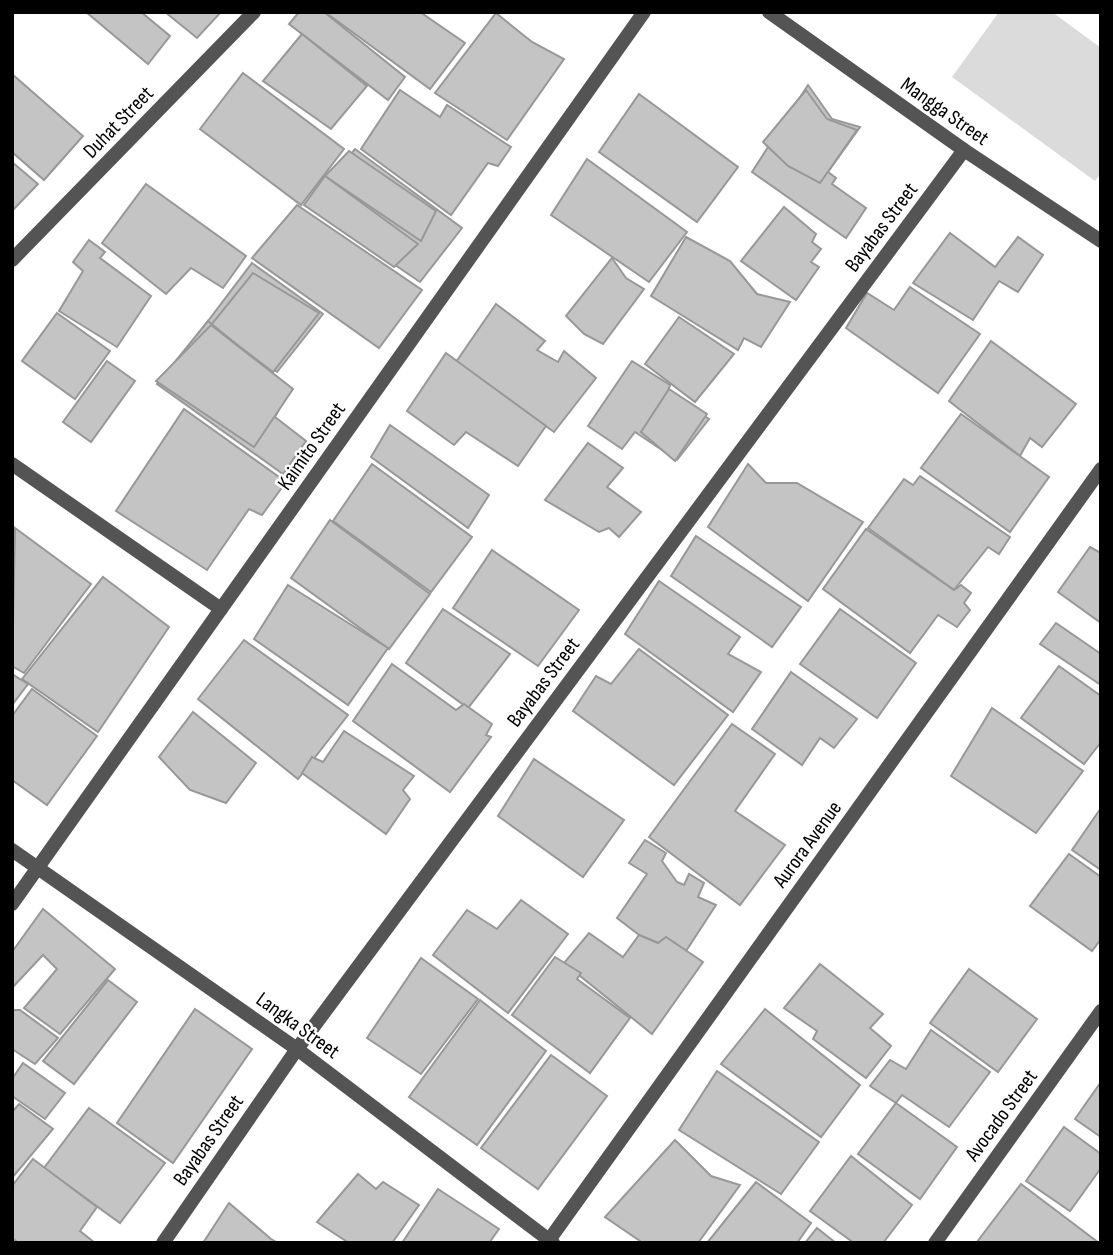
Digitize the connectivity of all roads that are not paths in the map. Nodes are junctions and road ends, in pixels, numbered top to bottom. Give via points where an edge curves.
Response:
1 (254, 12) edge
2 (644, 12) edge
3 (769, 12) edge
4 (964, 150) junction
5 (1101, 241) edge
6 (12, 260) edge
7 (12, 464) edge
8 (1101, 469) edge
9 (221, 609) junction
10 (12, 850) edge
11 (39, 867) junction
12 (12, 904) edge
13 (1101, 1011) edge
14 (298, 1049) junction
15 (550, 1242) edge
16 (163, 1243) edge
17 (935, 1243) edge

1 - 6 street, Duhat Street
2 - 9 street, Kaimito Street
3 - 4 street, Mangga Street
4 - 5 street, Mangga Street
4 - 14 street, Bayabas Street
7 - 9 street
8 - 15 street, Aurora Avenue
9 - 11 street, Kaimito Street
10 - 11 street, Langka Street
11 - 12 street, Kaimito Street
11 - 14 street, Langka Street
13 - 17 street, Avocado Street
14 - 15 street, Langka Street
14 - 16 street, Bayabas Street

